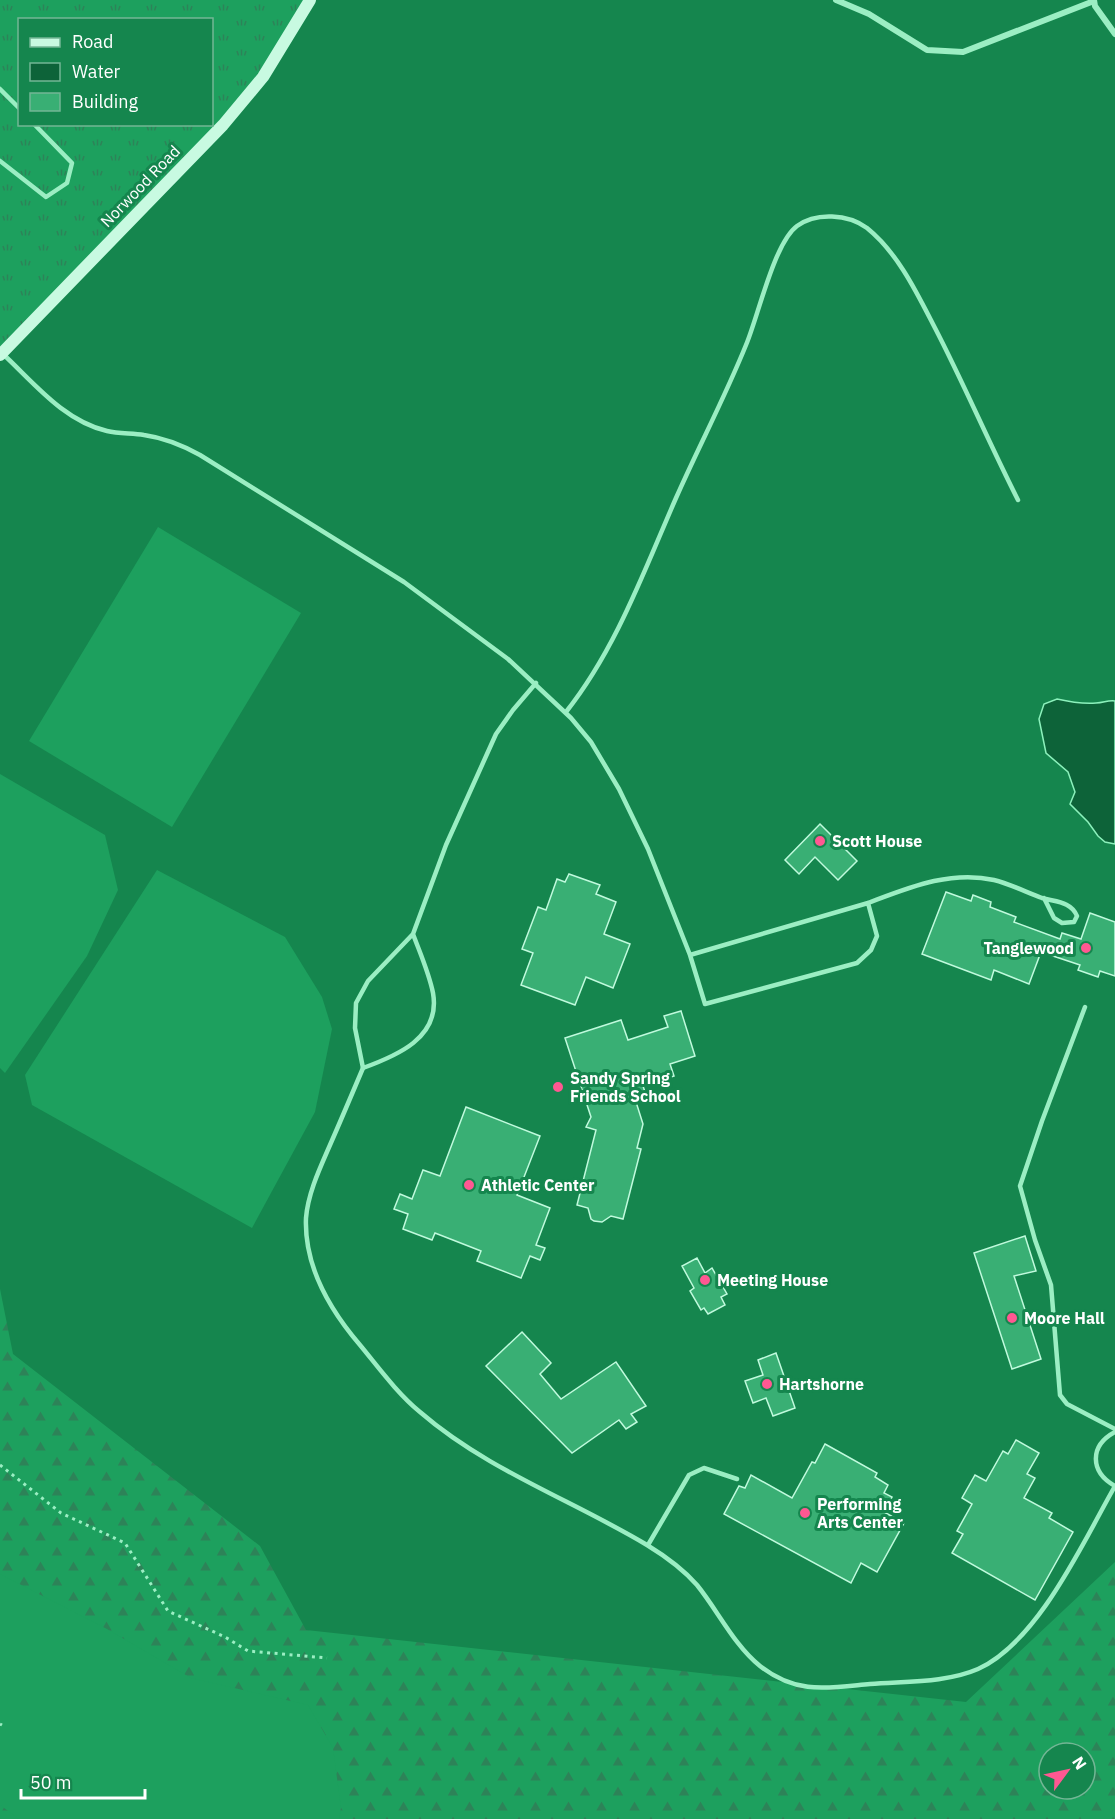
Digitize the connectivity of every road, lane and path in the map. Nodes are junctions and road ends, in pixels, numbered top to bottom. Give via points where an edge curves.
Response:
1 (310, 0) edge
2 (836, 0) edge
3 (1094, 0) edge
4 (1115, 33) edge
5 (0, 89) edge
6 (18, 107) edge
7 (36, 126) edge
8 (0, 161) edge
9 (1, 353) edge
10 (1018, 500) dead end
11 (536, 683) junction
12 (566, 712) junction
13 (1044, 898) junction
14 (868, 903) junction
15 (413, 934) junction
16 (690, 955) junction
17 (1085, 1006) dead end
18 (363, 1068) junction
19 (1115, 1430) edge
20 (0, 1465) edge
21 (737, 1479) dead end
22 (1115, 1486) edge
23 (648, 1545) junction
24 (327, 1658) dead end

1 - 9 main road, Norwood Road via 263,77 222,125
2 - 3 street via 869,14 927,50 963,52
3 - 4 street
5 - 6 lane
7 - 8 lane via 72,163 67,183 46,197
9 - 11 lane via 61,409 83,423 175,442 210,461 405,582
10 - 12 lane via 916,291 885,246 865,227 840,217 813,218 796,227 784,242 726,395 613,639
11 - 12 lane
11 - 15 lane via 496,734 446,845
12 - 16 lane via 591,742 619,789 648,849
13 - 13 lane via 1074,909 1074,922 1062,923 1054,918
13 - 14 lane via 995,880 969,876 914,886
14 - 16 lane
14 - 16 lane via 877,936 871,950 857,963 705,1004
15 - 18 lane via 369,981 356,1003 355,1028
15 - 18 lane via 433,994 432,1016 424,1034 397,1055
17 - 19 lane via 1020,1186 1052,1285 1060,1395 1067,1404
18 - 23 lane via 315,1180 306,1218 316,1276 330,1305 389,1380 426,1417 484,1458
19 - 22 lane via 1105,1437 1096,1457 1099,1473
20 - 24 path via 61,1513 125,1543 168,1611 248,1651
21 - 23 lane via 704,1468 689,1476
22 - 23 lane via 1052,1599 1018,1638 978,1669 947,1678 804,1688 779,1678 742,1647 696,1585

